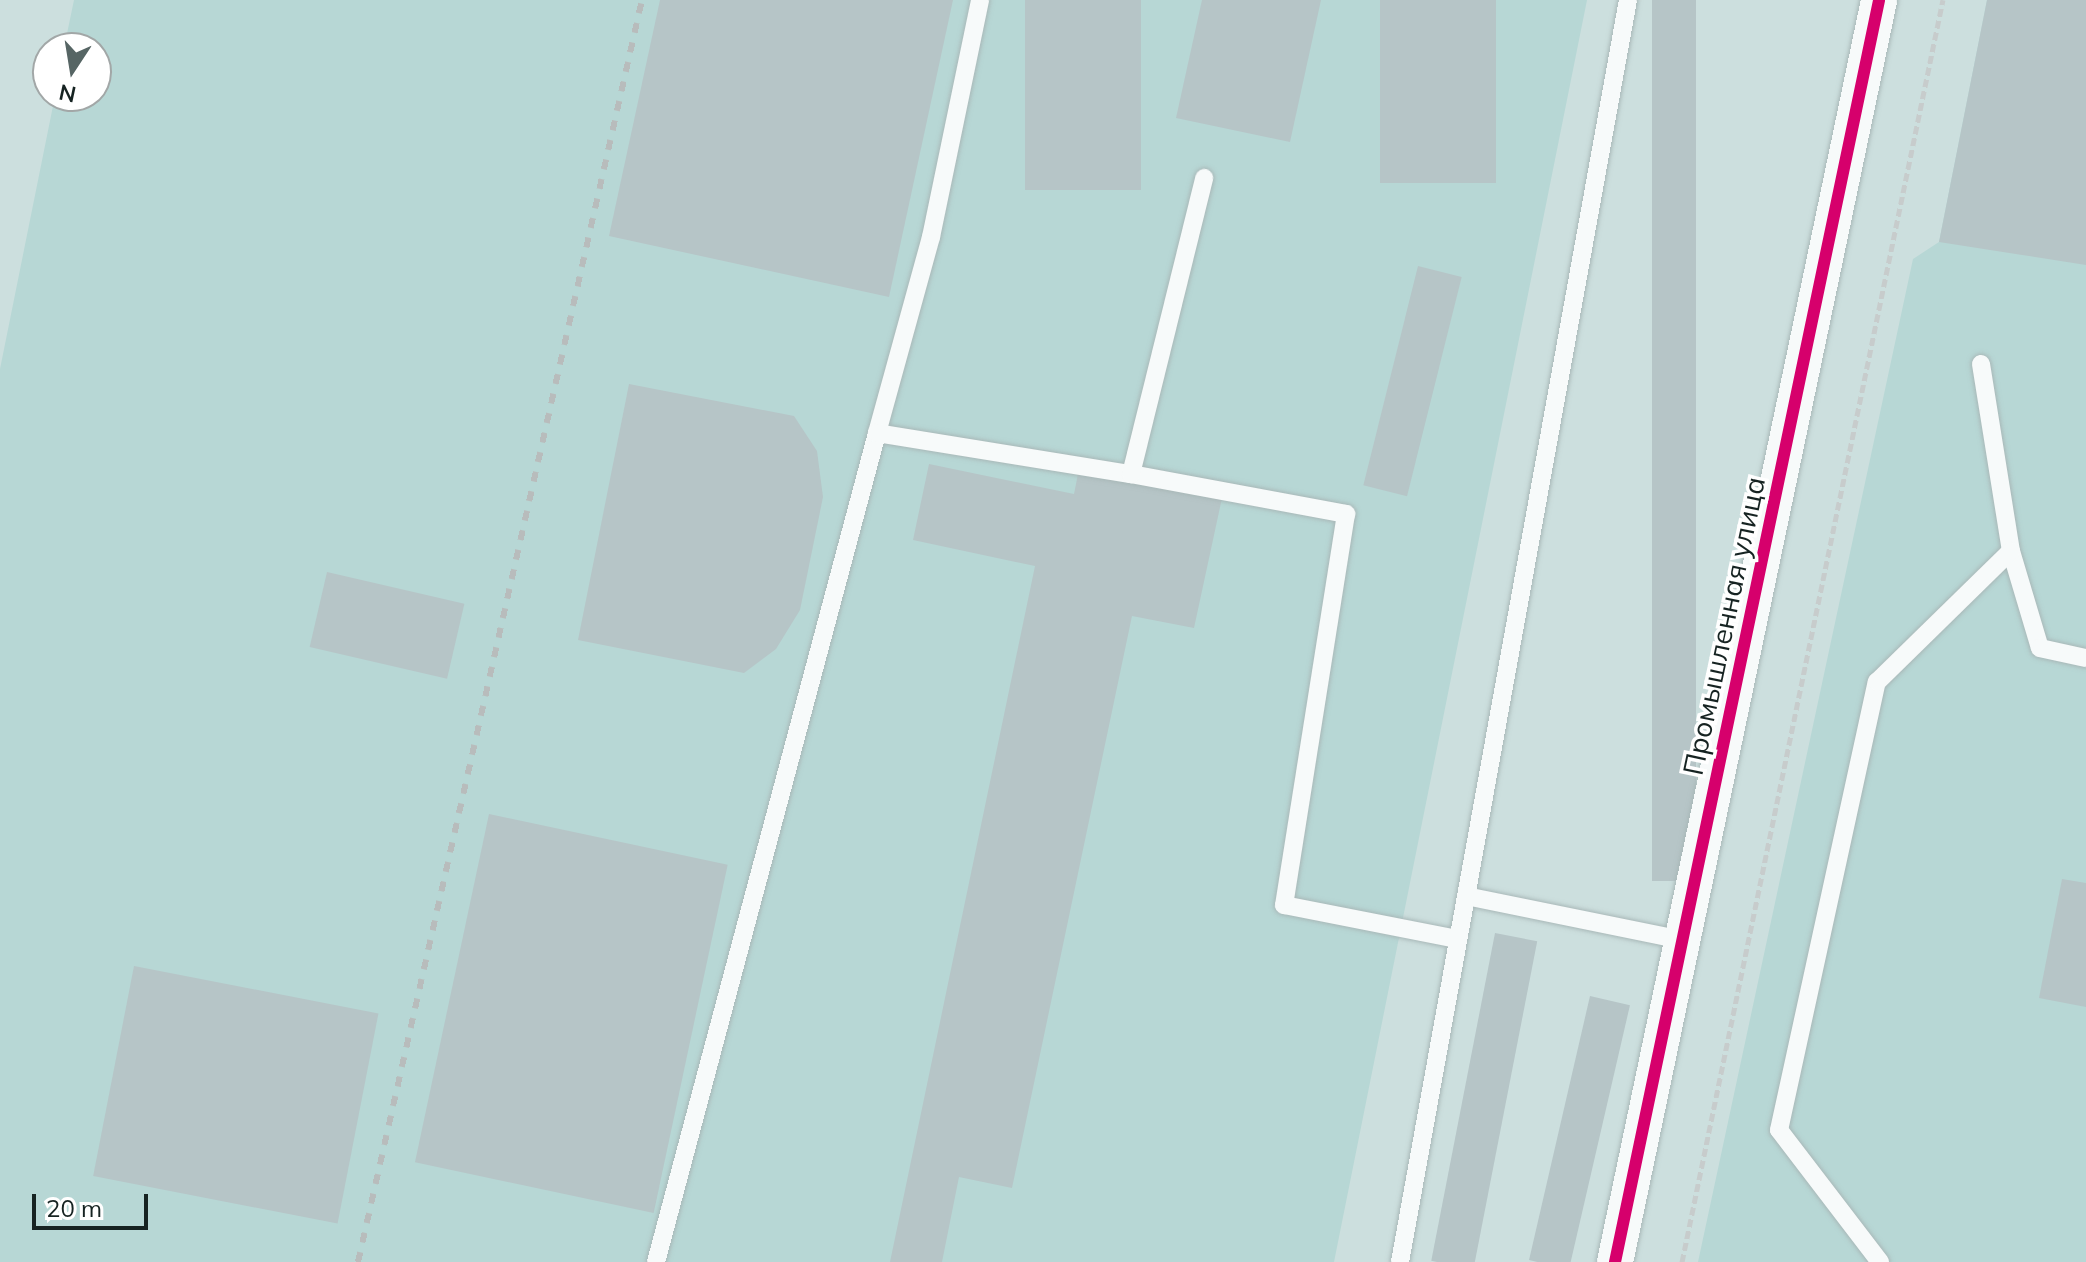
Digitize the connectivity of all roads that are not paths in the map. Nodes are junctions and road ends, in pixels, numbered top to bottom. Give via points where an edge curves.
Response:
1 (980, 0) edge
2 (1628, 0) edge
3 (1879, 0) edge
4 (1204, 178) dead end
5 (1981, 364) dead end
6 (877, 433) junction
7 (1131, 474) junction
8 (2011, 551) junction
9 (2086, 658) edge
10 (1466, 896) junction
11 (1458, 939) junction
12 (1682, 940) junction
13 (656, 1262) edge
14 (1400, 1262) edge
15 (1615, 1262) edge
16 (1880, 1262) edge

1 - 6 lane via 931,237
2 - 10 lane
3 - 12 street, Промышленная улица
4 - 7 lane
5 - 8 lane
6 - 7 lane
6 - 13 lane
7 - 11 lane via 1346,514 1284,905
8 - 9 lane via 2040,648
8 - 16 lane via 1877,682 1779,1130
10 - 11 lane
10 - 12 lane
11 - 14 lane
12 - 15 street, Промышленная улица

